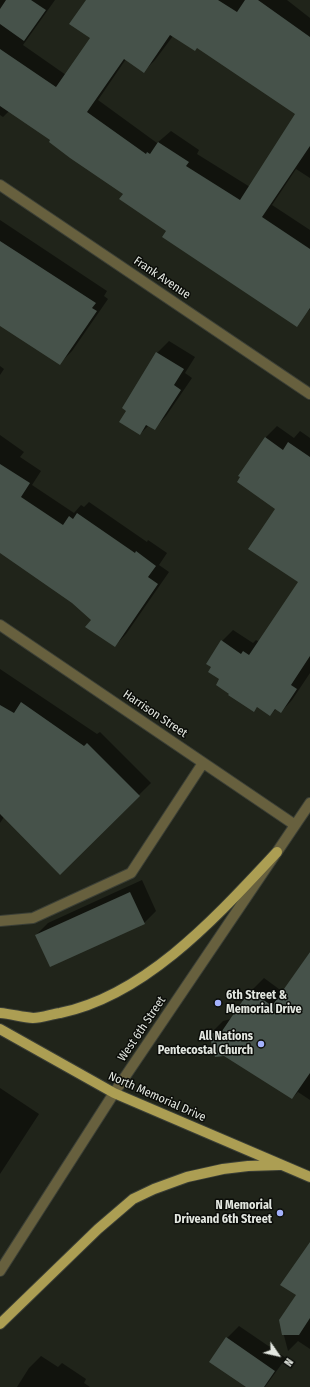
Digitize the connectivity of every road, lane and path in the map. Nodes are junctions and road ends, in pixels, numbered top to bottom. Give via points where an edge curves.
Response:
1 (0, 185) edge
2 (310, 394) edge
3 (0, 625) edge
4 (204, 763) junction
5 (310, 803) edge
6 (295, 825) junction
7 (277, 852) junction
8 (0, 921) edge
9 (0, 1013) edge
10 (0, 1029) edge
11 (114, 1093) junction
12 (283, 1165) junction
13 (310, 1177) edge
14 (0, 1271) edge
15 (0, 1324) edge

1 - 2 street, Frank Avenue
3 - 4 street, Harrison Street
4 - 6 street, Harrison Street
4 - 8 street via 131,873 33,918
5 - 6 street, West 6th Street
6 - 7 street, West 6th Street
7 - 9 main road via 210,923 157,967 116,992 81,1008 34,1018
7 - 11 street, West 6th Street
10 - 11 main road, North Memorial Drive
11 - 12 main road, North Memorial Drive
11 - 14 street, West 6th Street
12 - 13 main road, North Memorial Drive
12 - 15 main road via 223,1169 187,1177 133,1199 98,1229

